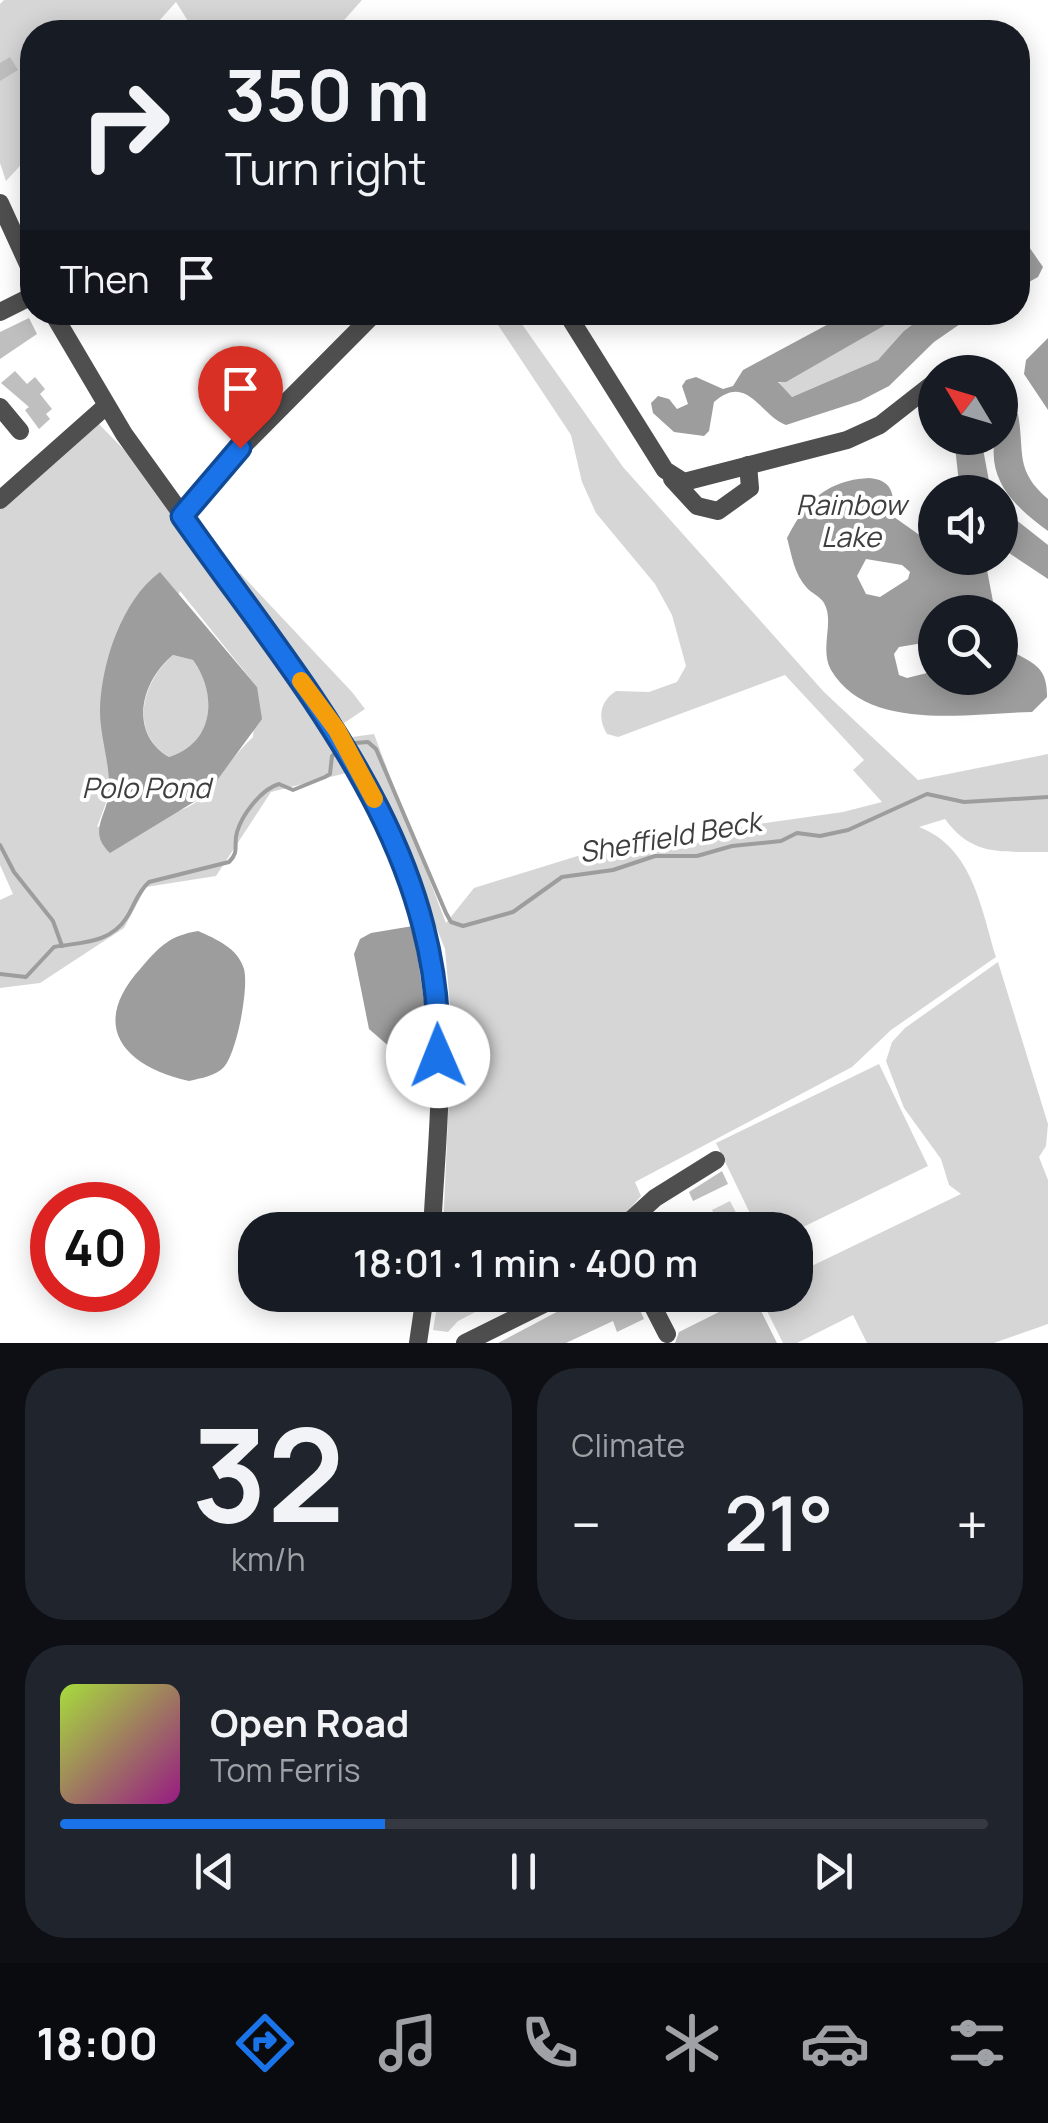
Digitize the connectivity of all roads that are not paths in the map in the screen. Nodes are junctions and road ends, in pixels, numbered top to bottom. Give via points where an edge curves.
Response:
1 (0, 203) edge
2 (20, 247) edge
3 (59, 325) edge
4 (363, 325) edge
5 (574, 325) edge
6 (918, 395) edge
7 (106, 406) junction
8 (0, 407) edge
9 (20, 431) dead end
10 (748, 465) junction
11 (666, 470) junction
12 (0, 500) edge
13 (182, 516) junction
14 (716, 1160) dead end
15 (433, 1212) edge
16 (640, 1212) edge
17 (423, 1312) edge
18 (528, 1312) edge
19 (656, 1312) edge
20 (668, 1334) dead end
21 (418, 1343) edge
22 (465, 1343) edge

1 - 2 street
3 - 7 street
4 - 13 street
5 - 11 street
6 - 10 street via 847,440
7 - 12 street
7 - 13 street
8 - 9 street
10 - 11 street via 684,482
10 - 11 street via 750,488 718,511 697,506
13 - 15 street via 337,730 420,911 439,1027
14 - 16 street
17 - 21 street
18 - 22 street
19 - 20 street

